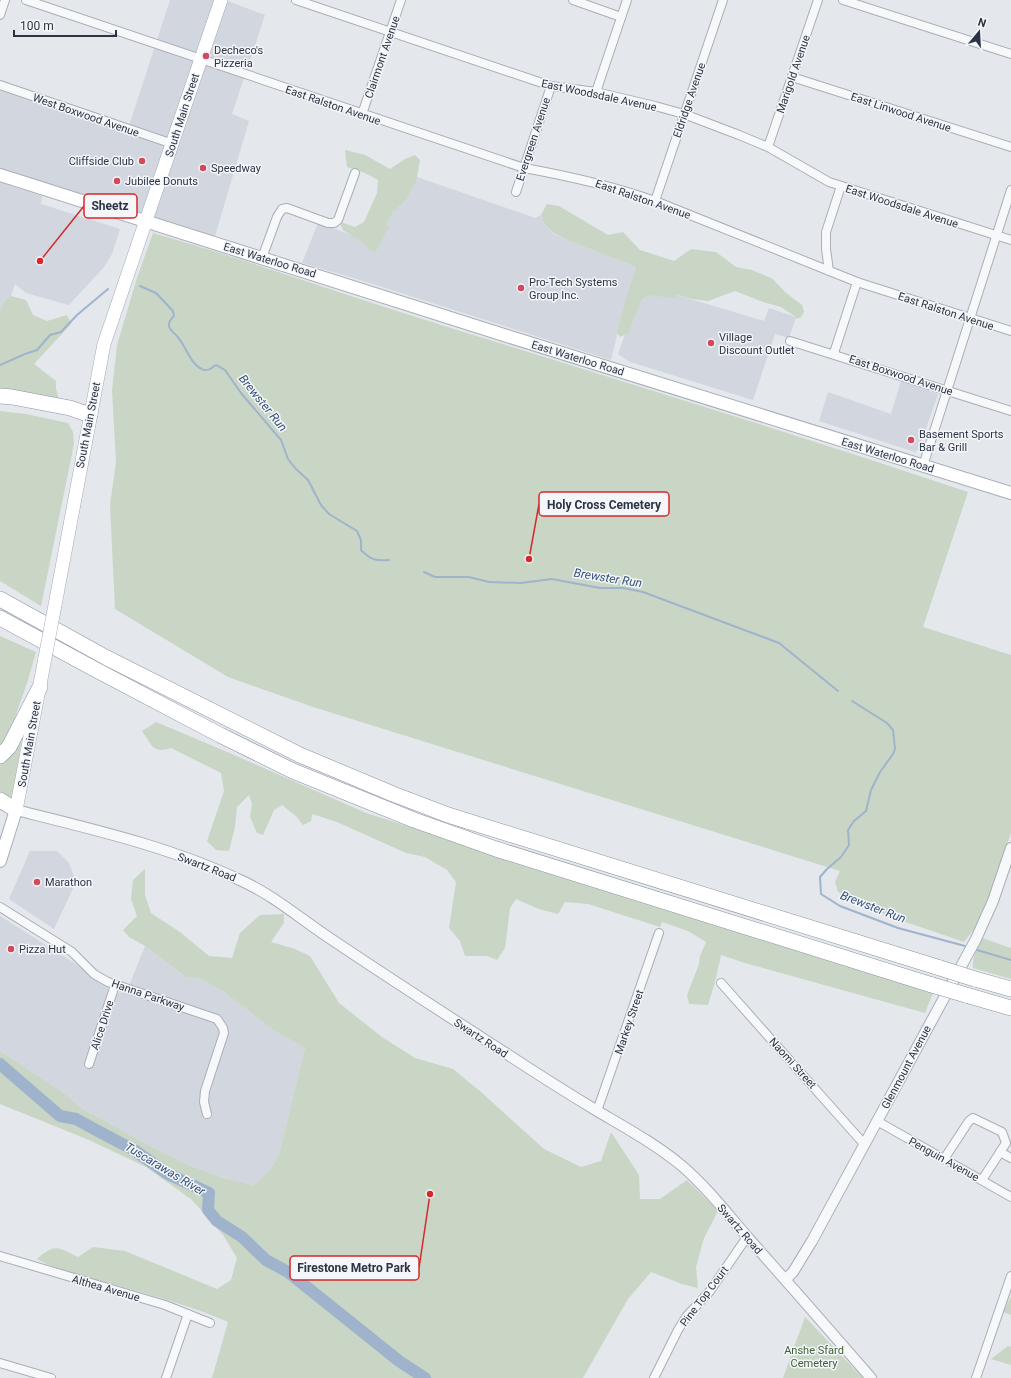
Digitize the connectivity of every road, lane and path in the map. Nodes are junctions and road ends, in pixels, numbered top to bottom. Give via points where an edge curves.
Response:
1 (5, 0) edge
2 (26, 0) edge
3 (221, 0) edge
4 (296, 0) edge
5 (401, 0) edge
6 (573, 0) edge
7 (627, 0) edge
8 (723, 0) edge
9 (818, 0) edge
10 (843, 0) edge
11 (0, 15) edge
12 (621, 17) junction
13 (390, 32) junction
14 (1011, 54) edge
15 (201, 60) junction
16 (792, 77) junction
17 (0, 85) edge
18 (551, 86) junction
19 (596, 92) junction
20 (362, 114) junction
21 (684, 114) junction
22 (173, 144) junction
23 (1011, 147) edge
24 (768, 148) junction
25 (524, 168) junction
26 (355, 173) dead end
27 (0, 175) edge
28 (841, 186) junction
29 (1011, 190) edge
30 (516, 192) dead end
31 (655, 200) junction
32 (146, 222) junction
33 (996, 236) junction
34 (1011, 240) edge
35 (262, 258) junction
36 (829, 270) junction
37 (857, 282) junction
38 (971, 318) junction
39 (1011, 331) edge
40 (790, 341) dead end
41 (834, 354) junction
42 (948, 391) junction
43 (0, 396) edge
44 (0, 406) edge
45 (1011, 411) edge
46 (90, 415) junction
47 (923, 466) junction
48 (1011, 493) edge
49 (0, 594) edge
50 (6, 602) edge
51 (0, 618) edge
52 (0, 625) edge
53 (24, 631) junction
54 (40, 686) junction
55 (0, 756) edge
56 (0, 800) edge
57 (0, 807) edge
58 (16, 810) junction
59 (1011, 848) edge
60 (0, 862) edge
61 (0, 908) edge
62 (659, 933) dead end
63 (721, 983) dead end
64 (115, 985) junction
65 (1011, 989) edge
66 (1011, 1008) edge
67 (89, 1064) dead end
68 (597, 1111) junction
69 (207, 1114) dead end
70 (877, 1121) junction
71 (864, 1144) junction
72 (1000, 1152) junction
73 (1011, 1158) edge
74 (944, 1159) junction
75 (982, 1180) junction
76 (1011, 1197) edge
77 (747, 1237) junction
78 (0, 1256) edge
79 (1011, 1276) edge
80 (786, 1279) junction
81 (188, 1314) junction
82 (210, 1323) dead end
83 (0, 1363) edge
84 (51, 1378) edge
85 (166, 1378) edge
86 (654, 1378) edge
87 (872, 1378) edge
88 (976, 1378) edge

1 - 11 street
2 - 15 street, East Ralston Avenue
3 - 15 main road, South Main Street
4 - 13 street, East Woodsdale Avenue
5 - 13 street, Clairmont Avenue
6 - 12 street
7 - 12 street
8 - 21 street, Eldridge Avenue
9 - 16 street, Marigold Avenue
10 - 14 street
12 - 19 street
13 - 18 street, East Woodsdale Avenue
13 - 20 street, Clairmont Avenue
15 - 20 street, East Ralston Avenue
15 - 22 main road, South Main Street
16 - 23 street, East Linwood Avenue
16 - 24 street, Marigold Avenue
17 - 22 street, West Boxwood Avenue
18 - 19 street, East Woodsdale Avenue
18 - 25 street, Evergreen Avenue
19 - 21 street, East Woodsdale Avenue
20 - 25 street, East Ralston Avenue
21 - 24 street, East Woodsdale Avenue
21 - 31 street, Eldridge Avenue
22 - 32 main road, South Main Street
24 - 28 street, East Woodsdale Avenue
25 - 30 street, Evergreen Avenue
25 - 31 street, East Ralston Avenue via 589,180
26 - 35 street via 338,220 334,223 282,208
27 - 32 main road, East Waterloo Road
28 - 33 street, East Woodsdale Avenue
28 - 36 street via 826,232
29 - 33 street
31 - 36 street, East Ralston Avenue
32 - 35 main road, East Waterloo Road
32 - 46 main road, South Main Street via 104,344
33 - 34 street, East Woodsdale Avenue
33 - 38 street
35 - 47 main road, East Waterloo Road
36 - 37 street, East Ralston Avenue
37 - 38 street, East Ralston Avenue
37 - 41 street
38 - 39 street, East Ralston Avenue
38 - 42 street
40 - 41 street, East Boxwood Avenue
41 - 42 street, East Boxwood Avenue
42 - 45 street, East Boxwood Avenue
42 - 47 street
43 - 46 highway via 70,408
44 - 46 highway via 67,416
46 - 54 main road, South Main Street, bridge
47 - 48 main road, East Waterloo Road
49 - 50 highway
50 - 65 highway, bridge via 108,658 300,755 393,794 456,818
51 - 53 highway
52 - 53 highway
53 - 66 highway, bridge via 286,767 414,820 496,849
54 - 55 highway via 9,746
54 - 58 main road, South Main Street
56 - 58 highway
57 - 58 highway
58 - 60 main road, South Main Street
58 - 68 street, Swartz Road via 125,838 218,870 244,882 281,904 397,984
59 - 70 street, Glenmount Avenue via 976,940
61 - 64 street, Hanna Parkway via 72,952 97,976
62 - 68 street, Markey Street
63 - 71 street, Naomi Street
64 - 67 street, Alice Drive
64 - 69 street, Hanna Parkway via 213,1017 221,1023 223,1038 205,1091
68 - 77 street, Swartz Road via 670,1156 707,1191
70 - 71 street, Glenmount Avenue
70 - 74 street, Penguin Avenue
71 - 80 street, Glenmount Avenue via 812,1241
72 - 73 street
72 - 74 street via 1006,1143 1002,1132 973,1118 969,1120
72 - 75 street
74 - 75 street, Penguin Avenue
75 - 76 street, Penguin Avenue
77 - 80 street, Swartz Road
77 - 86 street, Pine Top Court via 710,1291 686,1317
78 - 81 street, Althea Avenue
79 - 88 street
80 - 87 street, Swartz Road
81 - 82 street, Althea Avenue
81 - 85 street
83 - 84 street

